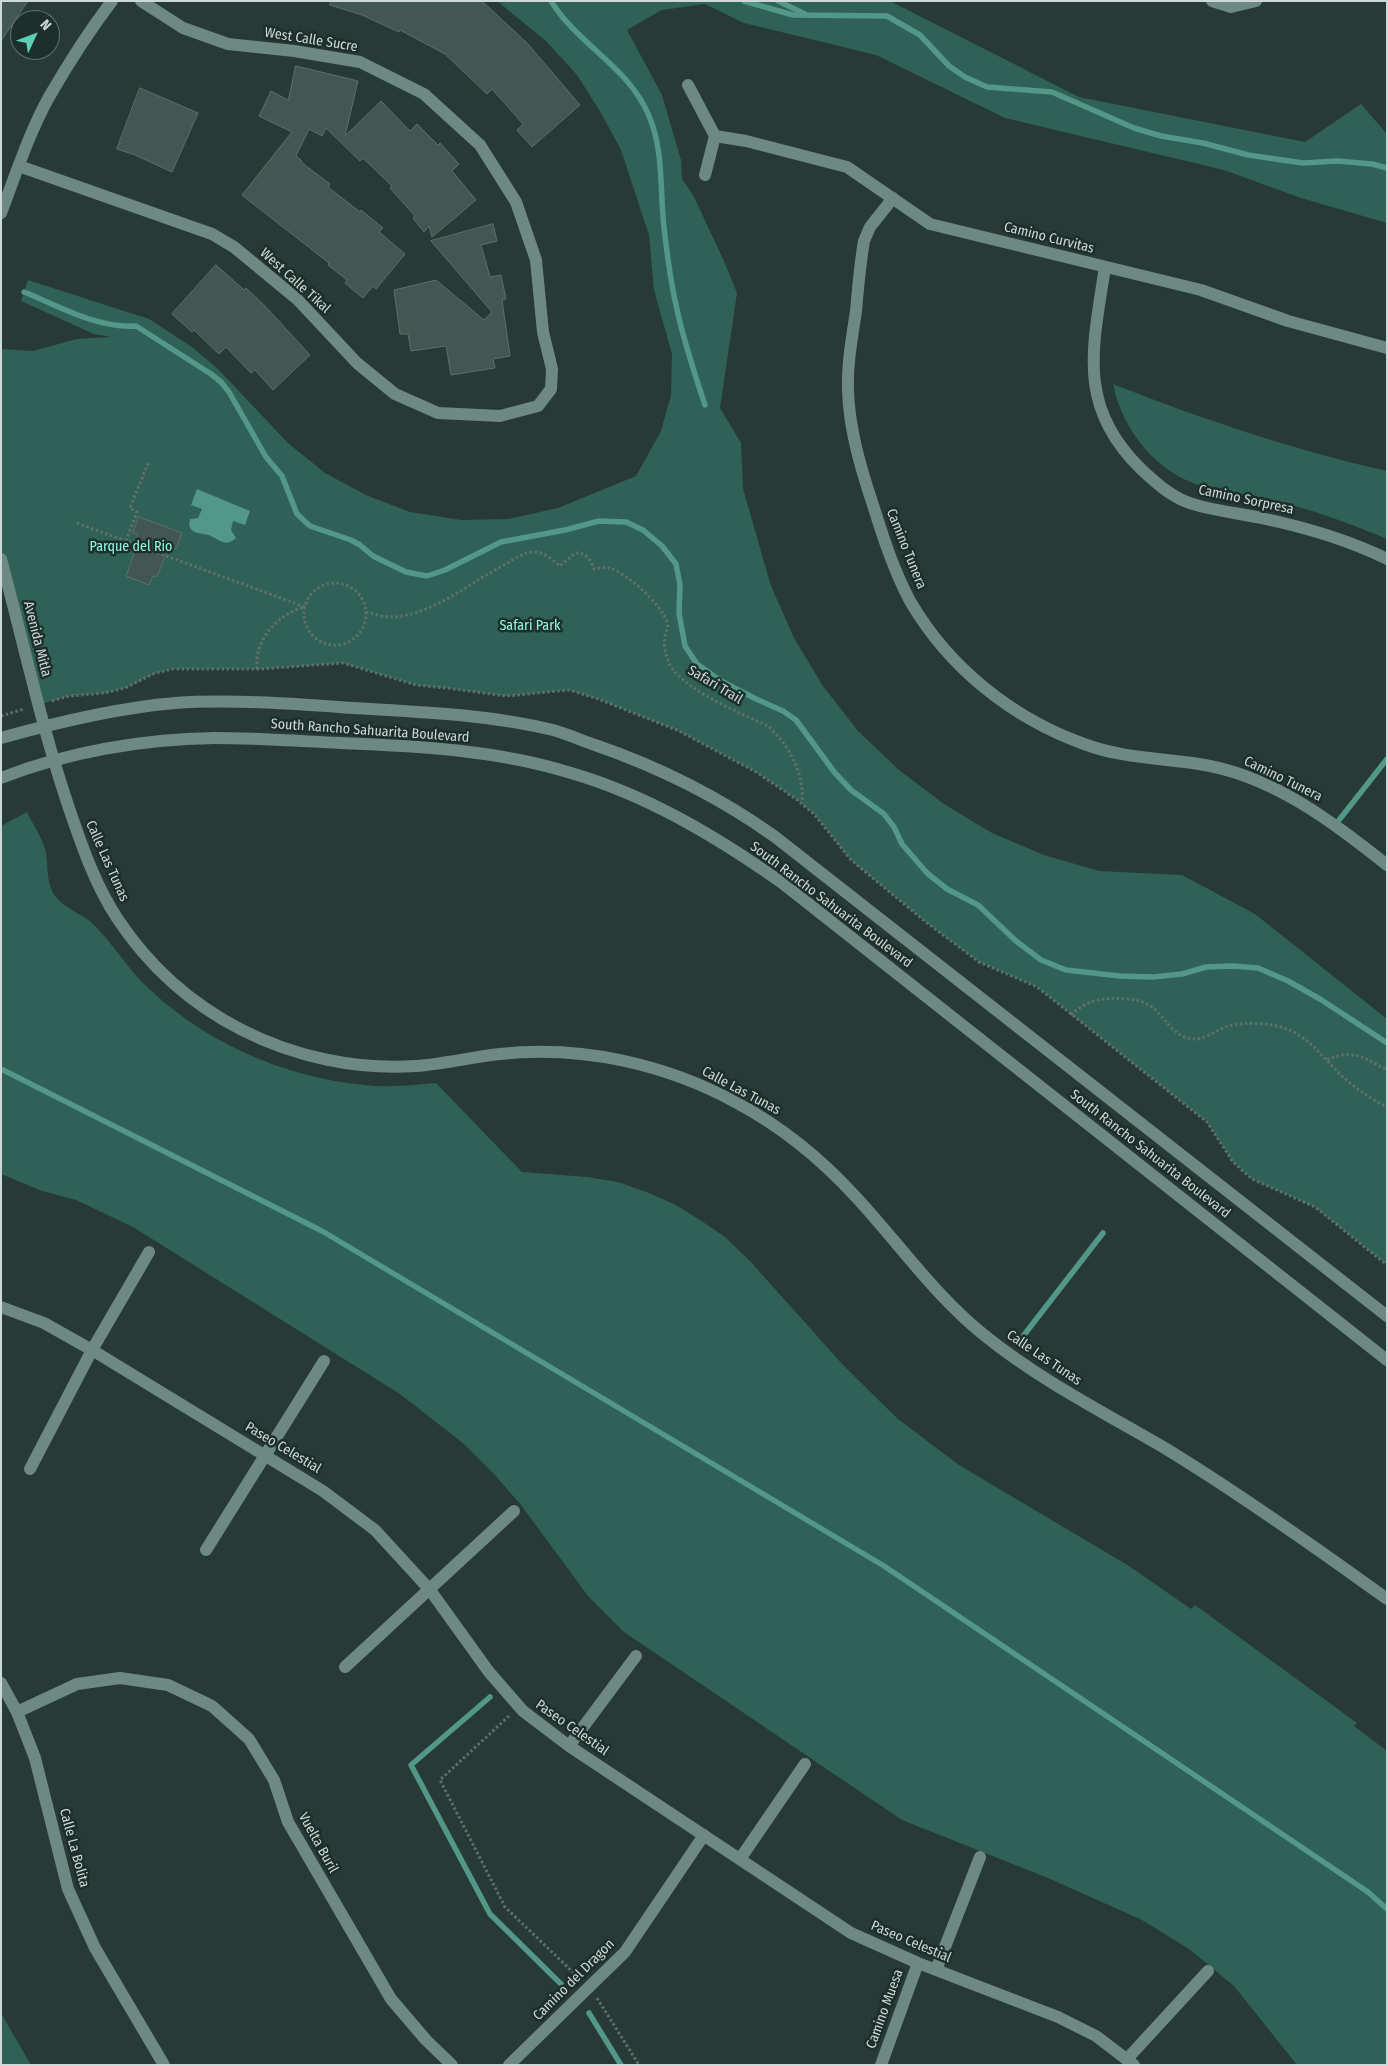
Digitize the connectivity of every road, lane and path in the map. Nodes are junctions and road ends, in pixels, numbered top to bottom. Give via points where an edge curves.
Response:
1 (112, 1) edge
2 (141, 1) edge
3 (1212, 1) edge
4 (1256, 1) edge
5 (688, 85) dead end
6 (715, 136) junction
7 (19, 166) junction
8 (705, 175) dead end
9 (893, 198) junction
10 (1, 213) edge
11 (1105, 268) junction
12 (1387, 348) edge
13 (538, 406) joint
14 (149, 461) dead end
15 (77, 523) dead end
16 (126, 541) junction
17 (1, 559) edge
18 (1387, 559) edge
19 (305, 607) junction
20 (366, 612) junction
21 (257, 669) dead end
22 (43, 726) junction
23 (1, 738) edge
24 (53, 761) junction
25 (1, 778) edge
26 (802, 804) dead end
27 (1387, 865) edge
28 (1071, 1015) dead end
29 (1327, 1060) junction
30 (1387, 1070) edge
31 (1387, 1107) edge
32 (149, 1252) dead end
33 (1, 1307) edge
34 (1387, 1316) edge
35 (92, 1350) junction
36 (1387, 1360) edge
37 (324, 1361) dead end
38 (265, 1455) junction
39 (30, 1469) dead end
40 (514, 1511) dead end
41 (206, 1550) dead end
42 (430, 1590) junction
43 (1387, 1598) edge
44 (636, 1656) dead end
45 (345, 1667) dead end
46 (1, 1684) edge
47 (519, 1707) junction
48 (17, 1712) junction
49 (569, 1746) junction
50 (805, 1764) dead end
51 (704, 1835) junction
52 (980, 1857) dead end
53 (740, 1859) junction
54 (918, 1964) junction
55 (936, 1970) junction
56 (1208, 1971) dead end
57 (588, 1988) junction
58 (1131, 2062) edge
59 (164, 2065) edge
60 (452, 2065) edge
61 (509, 2065) edge
62 (639, 2065) edge
63 (881, 2065) edge

1 - 7 street via 49,98
2 - 13 street, West Calle Sucre via 184,28 228,44 360,62 424,94 480,145 516,202 536,260 543,332 552,369 551,389
3 - 4 street via 1230,7
5 - 6 street
6 - 8 street
6 - 9 street, Camino Curvitas via 847,167
7 - 10 street
7 - 13 street, West Calle Tikal via 212,234 234,247 297,299 357,363 395,394 438,414 500,416
9 - 11 street, Camino Curvitas via 930,224
9 - 27 street, Camino Tunera via 870,227 864,241 848,366 848,392 867,488 896,571 927,626 966,672 1017,712 1044,727 1112,752 1200,764 1258,781 1328,819
11 - 12 street, Camino Curvitas via 1201,290 1288,321
11 - 18 street, Camino Sorpresa via 1093,346 1093,378 1098,403 1110,430 1132,460 1154,481 1186,502 1324,533
14 - 16 path via 130,508 138,512
15 - 16 path
16 - 19 path
17 - 22 street, Avenida Mitla
19 - 20 path via 310,595 318,588 338,584 349,586 357,593
19 - 20 path via 306,625 312,634 319,641 338,645 356,637 362,629
19 - 21 path via 287,615 267,633 257,650
20 - 26 path, Safari Trail via 390,617 426,608 525,553 544,554 560,566 575,553 584,554 594,569 616,570 661,611 668,625 664,647 670,666 677,674 702,692 768,726 776,734 797,767
22 - 23 street, South Rancho Sahuarita Boulevard
22 - 24 street, Calle Las Tunas
22 - 34 street, South Rancho Sahuarita Boulevard via 112,711 176,703 222,702 442,713 554,731 616,752 678,779 744,815 774,836
24 - 25 street, South Rancho Sahuarita Boulevard
24 - 36 street, South Rancho Sahuarita Boulevard via 119,746 213,738 449,749 534,762 581,776 653,805 719,840 781,882
24 - 43 street, Calle Las Tunas via 92,872 114,914 163,975 228,1023 299,1054 337,1061 412,1066 502,1054 567,1052 640,1064 707,1087 764,1118 832,1173 953,1308 1011,1356 1060,1389 1169,1451
28 - 29 path via 1086,1004 1107,997 1138,1000 1150,1006 1185,1037 1199,1038 1239,1024 1270,1025 1293,1032
29 - 30 path via 1352,1054
29 - 31 path via 1354,1086
32 - 35 street
33 - 35 street, Paseo Celestial via 44,1324
35 - 38 street, Paseo Celestial
35 - 39 street
37 - 38 street
38 - 41 street
38 - 42 street, Paseo Celestial via 324,1490 375,1530
40 - 42 street
42 - 45 street
42 - 47 street, Paseo Celestial via 489,1672
44 - 49 street
46 - 48 street, Calle La Bolita
47 - 49 street, Paseo Celestial
47 - 57 path via 440,1780 505,1907
48 - 59 street, Calle La Bolita via 35,1758 68,1889 94,1948
48 - 60 street, Vuelta Buril via 77,1684 120,1678 168,1685 212,1706 249,1739 274,1780 288,1822 391,1999
49 - 51 street, Paseo Celestial
50 - 53 street
51 - 53 street, Paseo Celestial
51 - 57 street, Camino del Dragon via 625,1952
52 - 55 street
53 - 54 street, Paseo Celestial via 851,1933
54 - 55 street, Paseo Celestial
54 - 63 street, Camino Muesa
55 - 58 street, Paseo Celestial via 1058,2017 1096,2036
56 - 58 street
57 - 61 street, Camino del Dragon
57 - 62 path via 600,2001

